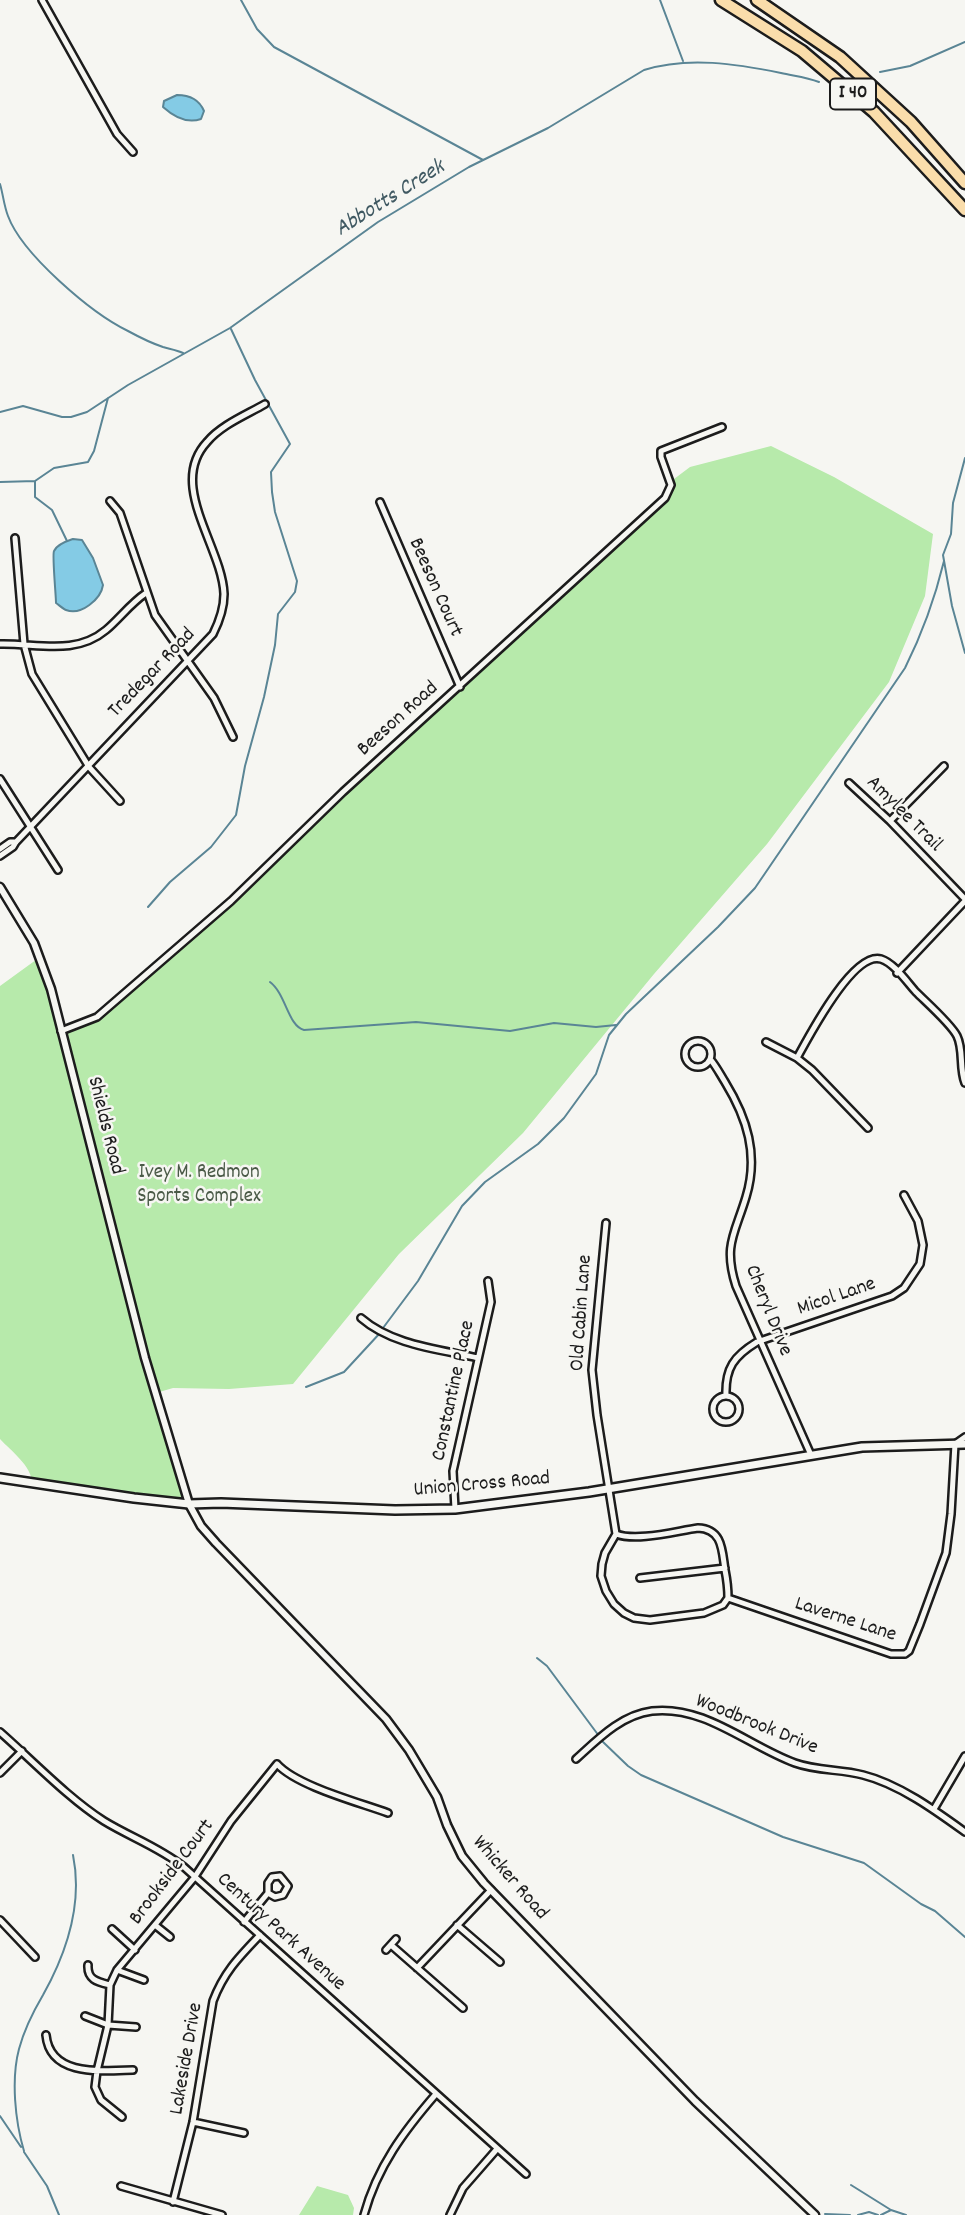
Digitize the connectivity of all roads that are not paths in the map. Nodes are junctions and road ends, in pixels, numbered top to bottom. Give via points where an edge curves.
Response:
1 (42, 0) edge
2 (721, 0) edge
3 (757, 0) edge
4 (133, 152) dead end
5 (965, 183) edge
6 (965, 210) edge
7 (265, 404) dead end
8 (722, 427) dead end
9 (110, 501) dead end
10 (380, 502) dead end
11 (15, 538) dead end
12 (146, 593) junction
13 (24, 643) junction
14 (0, 644) edge
15 (188, 661) junction
16 (460, 687) junction
17 (233, 737) dead end
18 (944, 766) dead end
19 (89, 767) junction
20 (0, 779) edge
21 (849, 783) dead end
22 (120, 801) dead end
23 (890, 821) junction
24 (31, 827) junction
25 (16, 842) junction
26 (0, 849) edge
27 (0, 856) edge
28 (58, 870) dead end
29 (0, 887) edge
30 (965, 900) edge
31 (898, 972) junction
32 (61, 1031) junction
33 (766, 1042) dead end
34 (797, 1058) junction
35 (710, 1059) junction
36 (965, 1083) edge
37 (868, 1128) dead end
38 (905, 1195) dead end
39 (606, 1223) dead end
40 (488, 1280) dead end
41 (361, 1318) dead end
42 (761, 1341) junction
43 (478, 1358) junction
44 (726, 1396) junction
45 (965, 1437) edge
46 (955, 1444) junction
47 (965, 1444) edge
48 (811, 1455) junction
49 (0, 1478) edge
50 (608, 1489) junction
51 (189, 1504) junction
52 (455, 1509) junction
53 (616, 1534) junction
54 (725, 1568) junction
55 (640, 1578) dead end
56 (728, 1598) junction
57 (0, 1732) edge
58 (22, 1751) junction
59 (965, 1756) edge
60 (576, 1759) dead end
61 (0, 1773) edge
62 (934, 1809) junction
63 (388, 1813) dead end
64 (965, 1832) edge
65 (194, 1878) junction
66 (491, 1890) junction
67 (268, 1893) dead end
68 (0, 1920) edge
69 (244, 1922) junction
70 (155, 1925) junction
71 (457, 1925) junction
72 (112, 1929) dead end
73 (260, 1936) junction
74 (170, 1937) dead end
75 (396, 1939) dead end
76 (135, 1950) junction
77 (35, 1957) dead end
78 (500, 1962) dead end
79 (88, 1965) dead end
80 (417, 1968) junction
81 (117, 1970) junction
82 (144, 1980) dead end
83 (110, 1985) junction
84 (463, 2008) dead end
85 (85, 2016) dead end
86 (108, 2025) junction
87 (136, 2027) dead end
88 (46, 2035) dead end
89 (132, 2070) dead end
90 (97, 2071) junction
91 (436, 2094) junction
92 (121, 2117) dead end
93 (193, 2122) junction
94 (244, 2133) dead end
95 (497, 2149) junction
96 (526, 2175) dead end
97 (121, 2186) dead end
98 (173, 2202) junction
99 (222, 2215) edge
100 (364, 2215) edge
101 (450, 2215) edge
102 (815, 2215) edge

1 - 4 street via 117,134
2 - 6 highway, I 40 via 802,51 874,112
3 - 5 highway, I 40 via 840,57 911,121
7 - 15 street, Tredegar Road via 210,438 194,463 192,488 221,575 223,603 213,635
8 - 16 street, Beeson Road via 661,451 671,485 665,498
9 - 12 street via 120,513
10 - 16 street, Beeson Court
11 - 13 street
12 - 13 street via 106,630 81,644
12 - 15 street via 155,615
13 - 14 street
13 - 19 street via 38,687
15 - 17 street via 214,698
15 - 19 street, Tredegar Road
16 - 32 street, Beeson Road via 143,979 97,1017
18 - 23 street
19 - 22 street
19 - 24 street, Tredegar Road
20 - 24 street
21 - 23 street, Amylee Trail
23 - 30 street, Amylee Trail
24 - 25 street, Tredegar Road
24 - 28 street
25 - 26 street, Tredegar Road
25 - 27 street, Tredegar Road
29 - 32 street, Shields Road via 38,950
30 - 31 street
31 - 34 street via 878,958 856,971 836,991
31 - 36 street via 957,1037
32 - 51 street, Shields Road via 145,1357
33 - 34 street
34 - 37 street
35 - 35 street via 709,1047 703,1042 691,1044 686,1051 692,1066 701,1067
35 - 42 street, Cheryl Drive via 736,1100 751,1143 747,1196 730,1241 730,1267
38 - 42 street, Micol Lane via 923,1245 920,1264 904,1288
39 - 50 street, Old Cabin Lane via 592,1370
40 - 43 street, Constantine Place via 491,1302
41 - 43 street via 388,1337
42 - 44 street, Micol Lane via 733,1362
42 - 48 street, Cheryl Drive
43 - 52 street, Constantine Place via 453,1471
44 - 44 street via 715,1401 713,1409 724,1421 732,1420 739,1410 737,1402
45 - 46 street
46 - 47 main road, Union Cross Road
46 - 48 main road, Union Cross Road via 862,1447
46 - 56 street, Laverne Lane via 946,1553 905,1654 891,1654
48 - 50 main road, Union Cross Road
49 - 51 main road, Union Cross Road
50 - 52 main road, Union Cross Road
50 - 53 street, Old Cabin Lane
51 - 52 main road, Union Cross Road
51 - 66 street, Whicker Road via 208,1534 386,1719 437,1797 462,1856
53 - 54 street via 638,1537 706,1529 720,1540
53 - 56 street via 605,1553 601,1576 614,1604 624,1613 650,1620 691,1615 717,1609
54 - 55 street
54 - 56 street
57 - 58 street, Century Park Avenue
58 - 61 street
58 - 65 street, Century Park Avenue via 105,1822 153,1845
59 - 62 street
60 - 62 street, Woodbrook Drive via 604,1734 640,1713 677,1711 709,1720 793,1762 880,1780
62 - 64 street, Woodbrook Drive
63 - 65 street, Brookside Court via 303,1782 276,1763
65 - 69 street, Century Park Avenue
65 - 70 street, Brookside Court
66 - 71 street
66 - 102 street, Whicker Road via 691,2097
67 - 69 street
68 - 77 street
69 - 73 street, Century Park Avenue
70 - 74 street
70 - 76 street, Brookside Court
71 - 78 street
71 - 80 street
72 - 76 street
73 - 91 street, Century Park Avenue
73 - 93 street, Lakeside Drive via 231,1965 213,2001
75 - 80 street via 389,1948
76 - 81 street, Brookside Court
79 - 83 street via 92,1979
80 - 84 street
81 - 82 street
81 - 83 street, Brookside Court
83 - 86 street, Brookside Court
85 - 86 street
86 - 87 street
86 - 90 street, Brookside Court
88 - 90 street via 50,2049 62,2062
89 - 90 street
90 - 92 street, Brookside Court via 98,2096
91 - 95 street, Century Park Avenue
91 - 100 street via 390,2152
93 - 94 street
93 - 98 street, Lakeside Drive
95 - 96 street, Century Park Avenue
95 - 101 street via 463,2188
97 - 98 street
98 - 99 street

